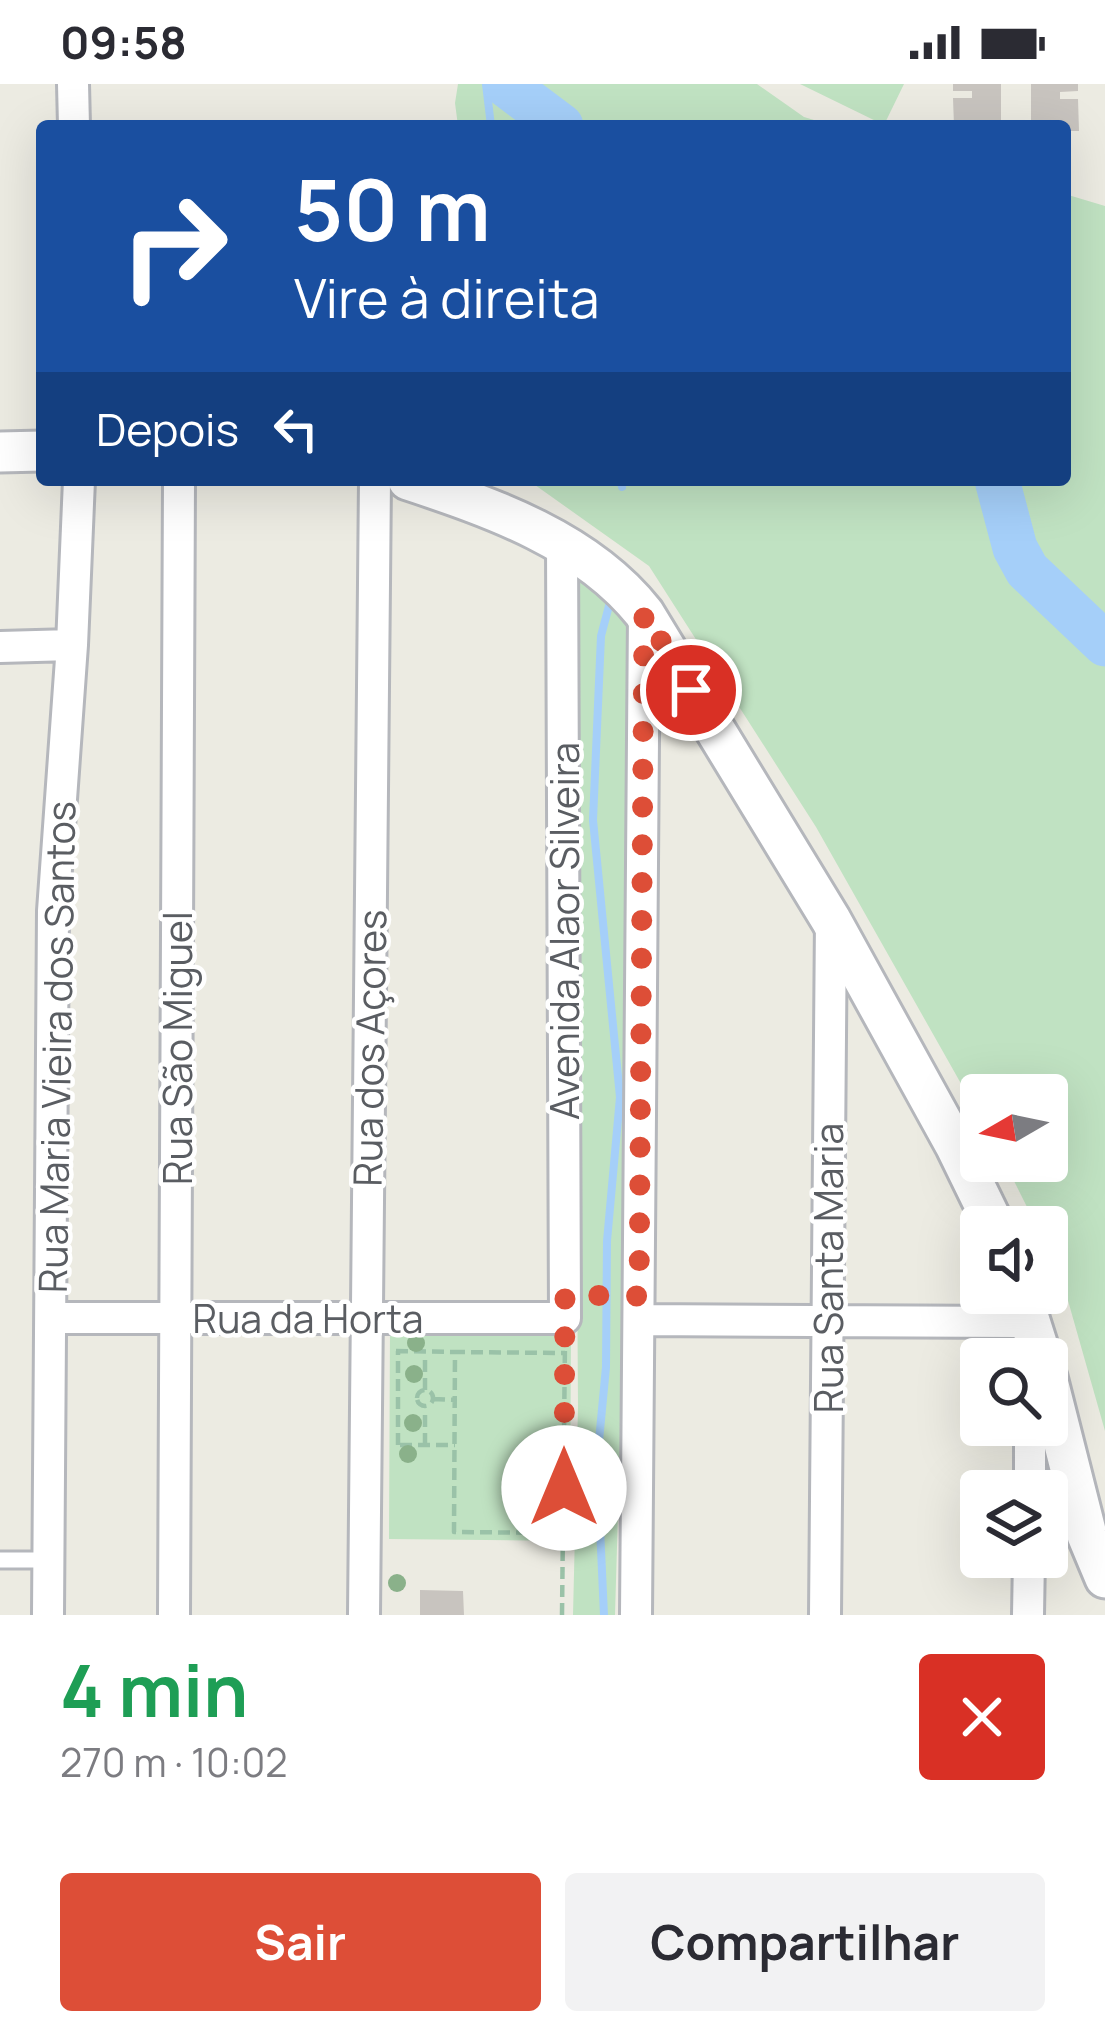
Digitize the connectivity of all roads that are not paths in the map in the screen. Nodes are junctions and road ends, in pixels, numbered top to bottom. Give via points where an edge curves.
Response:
1 (73, 84) edge
2 (74, 120) edge
3 (0, 452) edge
4 (36, 452) edge
5 (79, 486) edge
6 (179, 486) edge
7 (375, 486) edge
8 (424, 486) edge
9 (562, 544) junction
10 (644, 613) junction
11 (72, 645) junction
12 (0, 647) edge
13 (831, 920) junction
14 (985, 1206) edge
15 (51, 1318) junction
16 (176, 1318) junction
17 (367, 1318) junction
18 (565, 1318) joint
19 (639, 1320) junction
20 (827, 1321) junction
21 (1031, 1333) edge
22 (1065, 1446) edge
23 (0, 1560) edge
24 (49, 1560) junction
25 (1029, 1578) edge
26 (1105, 1578) edge
27 (48, 1615) edge
28 (174, 1615) edge
29 (364, 1615) edge
30 (636, 1615) edge
31 (825, 1615) edge
32 (1028, 1615) edge

1 - 2 street
3 - 4 street
5 - 11 street, Rua Maria Vieira dos Santos
6 - 16 street, Rua São Miguel
7 - 17 street, Rua dos Açores
8 - 9 street
9 - 10 street via 605,572
9 - 18 street, Avenida Alaor Silveira
10 - 13 street
10 - 19 street, Avenida Alaor Silveira
11 - 12 street
11 - 15 street, Rua Maria Vieira dos Santos via 55,854
13 - 14 street
13 - 20 street, Rua Santa Maria
15 - 16 street, Rua da Horta
15 - 24 street, Rua Maria Vieira dos Santos
16 - 17 street, Rua da Horta
16 - 28 street, Rua São Miguel
17 - 18 street, Rua da Horta
17 - 29 street, Rua dos Açores
19 - 20 street
19 - 30 street, Avenida Alaor Silveira
20 - 21 street
20 - 31 street, Rua Santa Maria
22 - 26 street
23 - 24 lane
24 - 27 street, Rua Maria Vieira dos Santos
25 - 32 street

